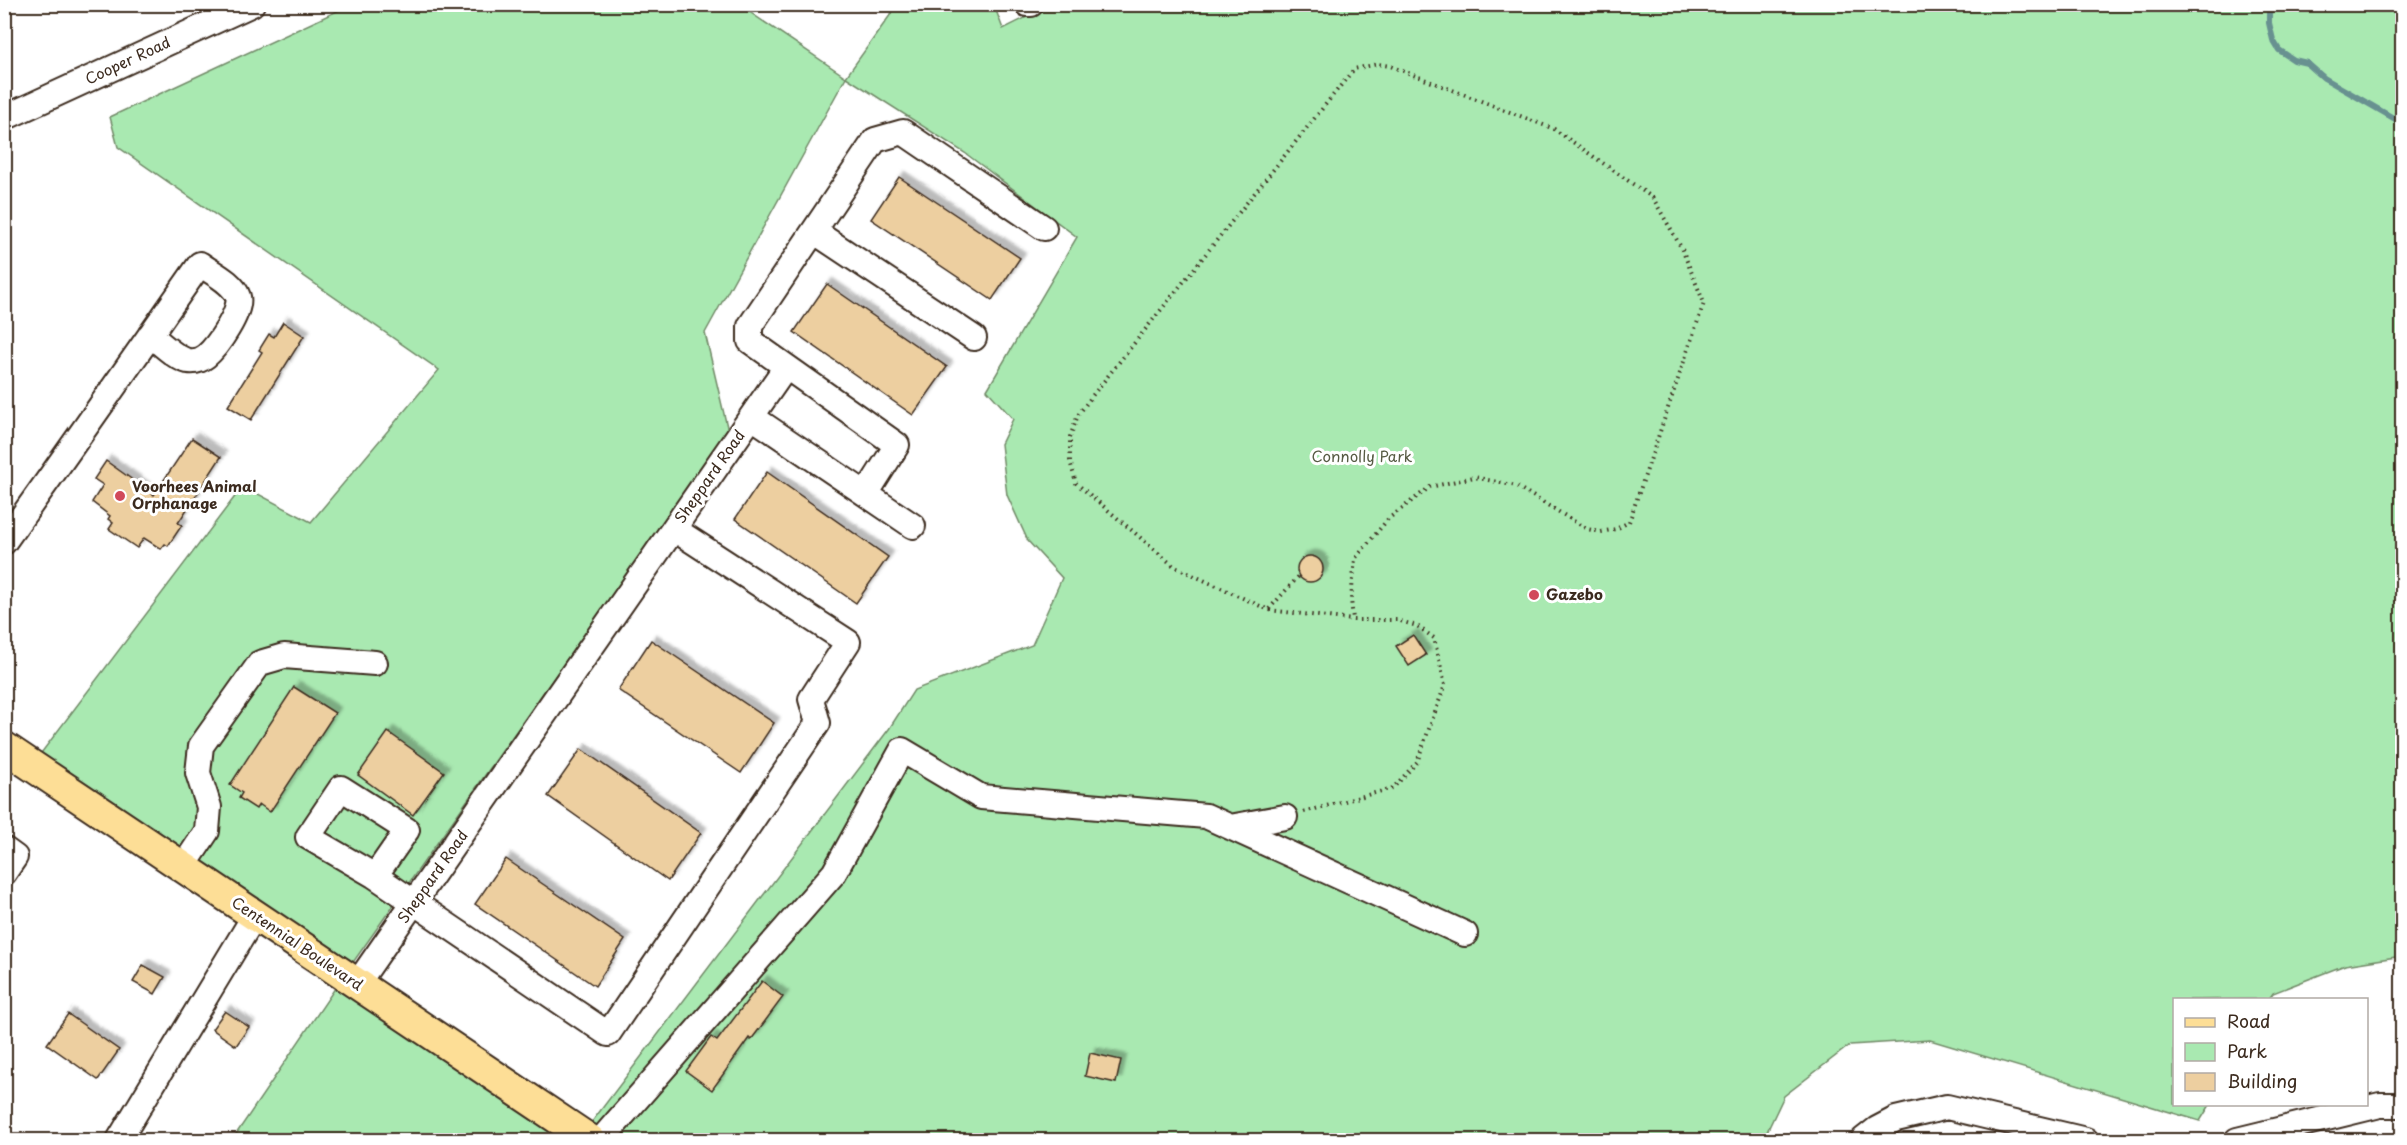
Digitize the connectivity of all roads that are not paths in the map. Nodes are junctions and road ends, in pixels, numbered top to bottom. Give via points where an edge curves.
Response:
1 (252, 4) edge
2 (4, 118) edge
3 (1044, 228) dead end
4 (815, 232) junction
5 (150, 335) dead end
6 (974, 338) dead end
7 (786, 367) junction
8 (752, 417) junction
9 (866, 494) junction
10 (913, 526) dead end
11 (674, 529) junction
12 (4, 542) edge
13 (375, 663) dead end
14 (8, 758) edge
15 (1285, 818) road end
16 (1230, 827) junction
17 (4, 849) edge
18 (183, 867) junction
19 (4, 873) edge
20 (375, 876) dead end
21 (415, 903) junction
22 (255, 915) junction
23 (1465, 934) dead end
24 (357, 984) junction
25 (2403, 1105) edge
26 (119, 1140) edge
27 (590, 1140) edge
28 (602, 1140) edge
29 (1863, 1140) edge
30 (2086, 1140) edge
31 (2237, 1140) edge

1 - 2 street, Cooper Road
3 - 4 street via 903,132 875,140
4 - 6 street
4 - 7 street via 750,326 750,341
5 - 12 street
7 - 8 street, Sheppard Road
7 - 9 street via 897,445
8 - 9 street
8 - 11 street, Sheppard Road
9 - 10 street
11 - 21 street, Sheppard Road
11 - 21 street via 848,642 811,699 818,723 608,1034
13 - 18 street via 284,656 260,663 201,746 198,773 209,807 207,831
14 - 18 main road, Centennial Boulevard
15 - 16 street
16 - 23 street
16 - 28 street via 1206,816 981,797 902,750 834,873
17 - 19 street via 15,856
18 - 22 main road, Centennial Boulevard
20 - 21 street
21 - 24 street, Sheppard Road
22 - 24 main road, Centennial Boulevard
22 - 26 street
24 - 27 main road, Centennial Boulevard
25 - 31 street via 2380,1105
29 - 30 street via 1896,1119 1947,1107

